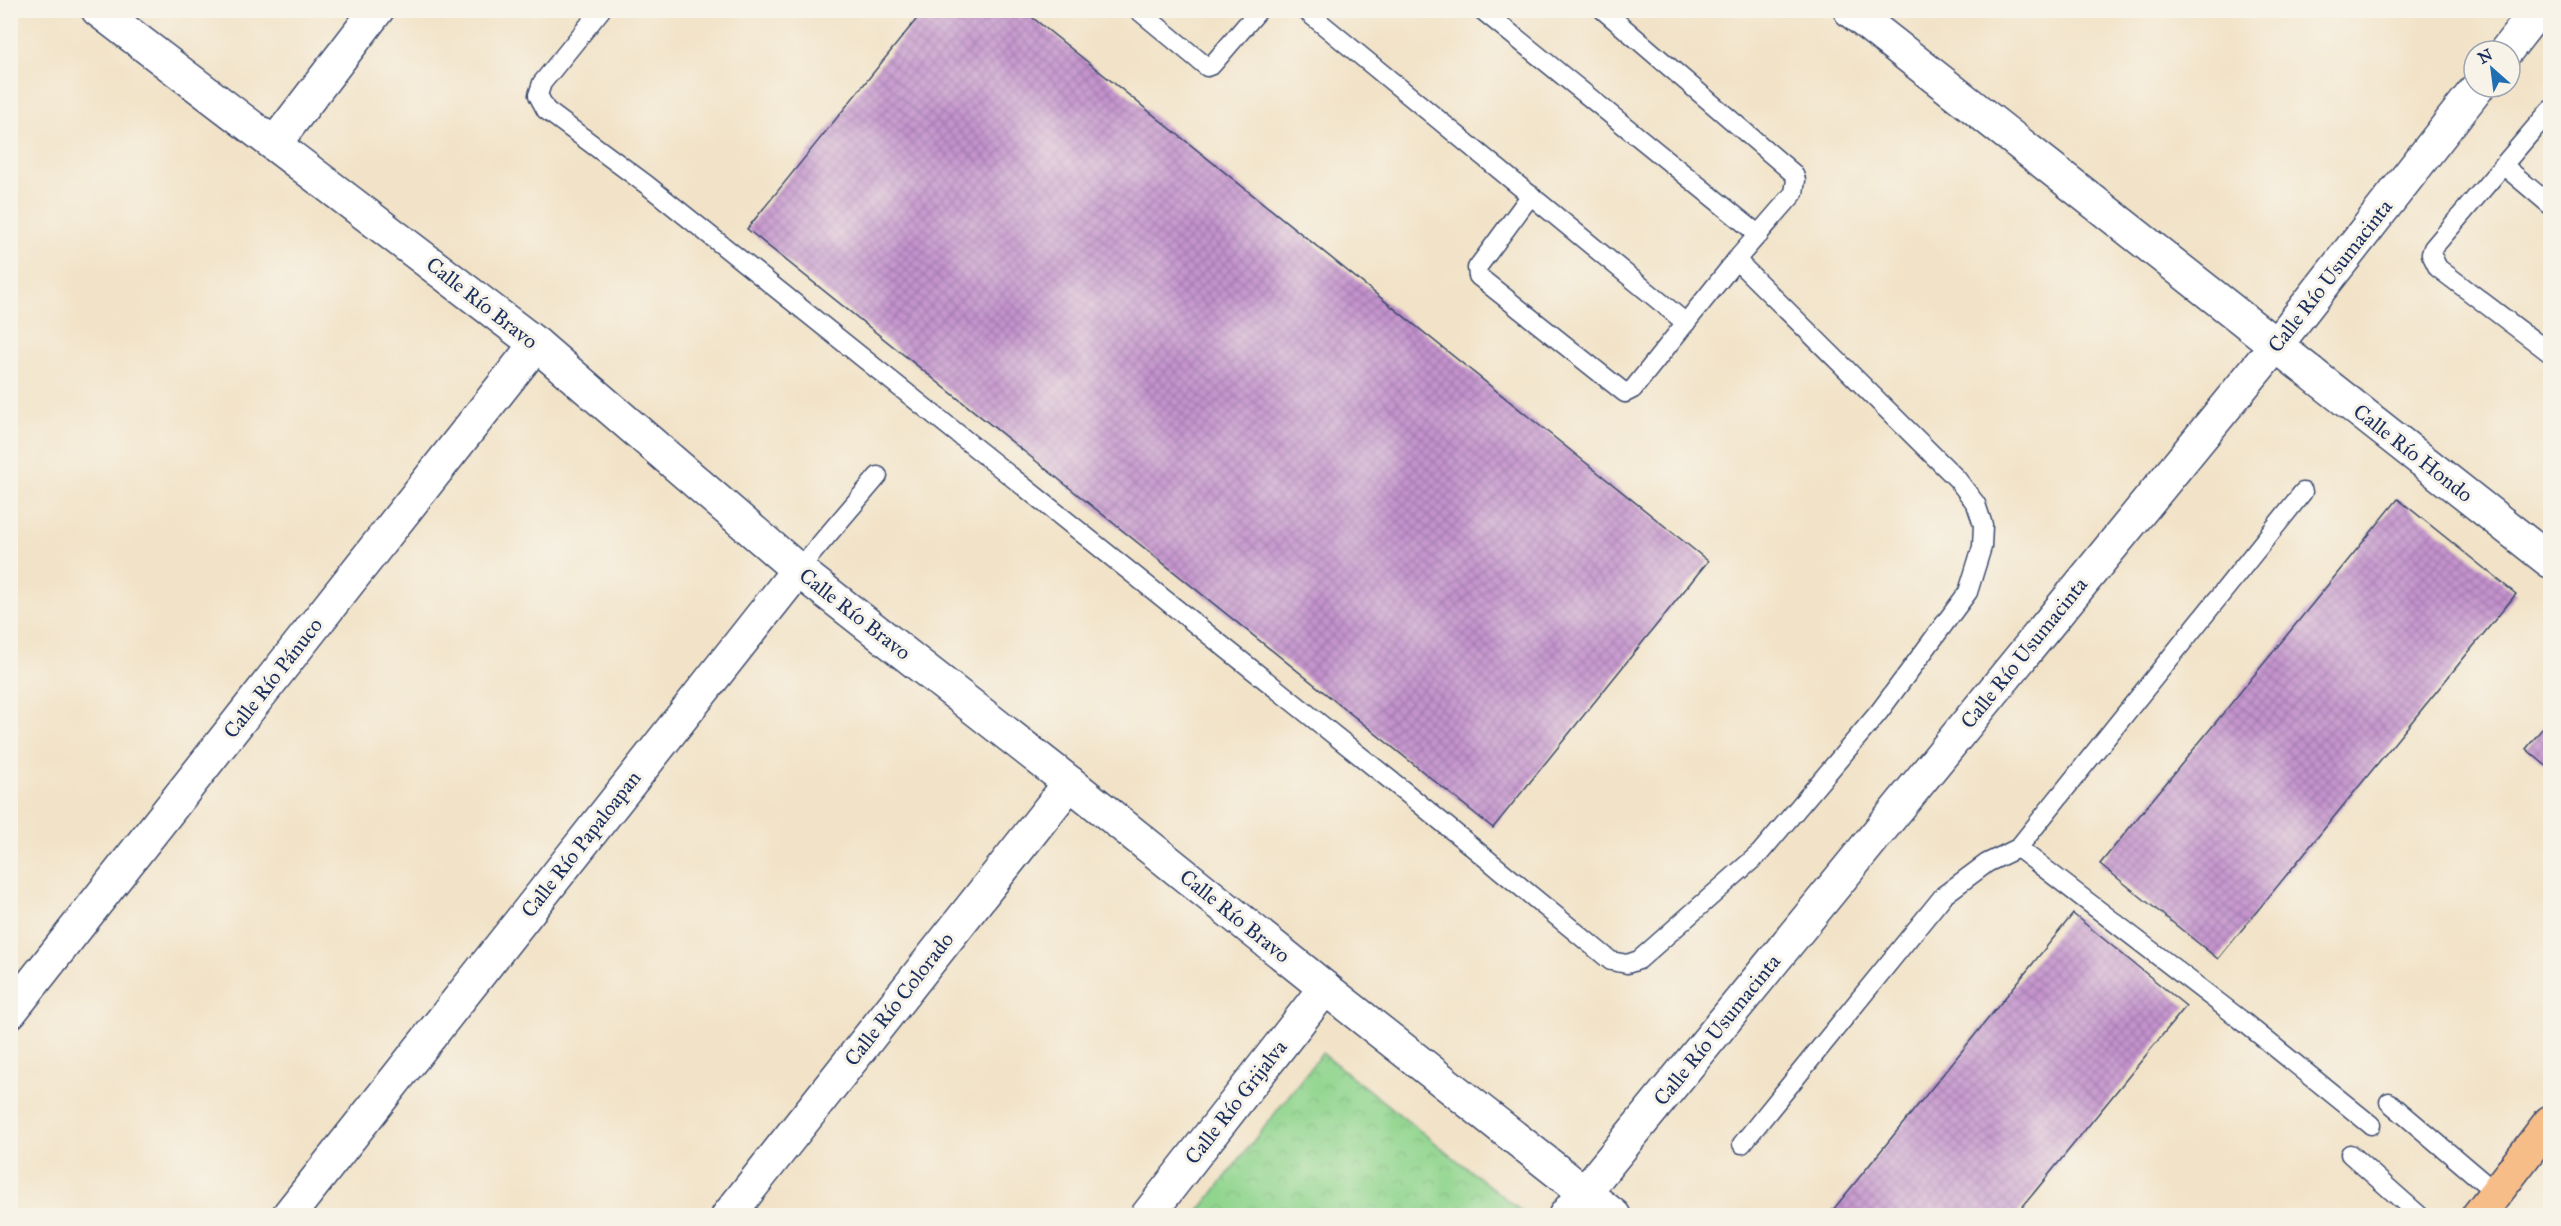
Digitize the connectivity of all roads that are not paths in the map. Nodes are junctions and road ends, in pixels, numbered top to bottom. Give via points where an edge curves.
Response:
1 (98, 10) edge
2 (377, 10) edge
3 (601, 10) edge
4 (1138, 10) edge
5 (1259, 10) edge
6 (1305, 10) edge
7 (1482, 10) edge
8 (1604, 10) edge
9 (1850, 10) edge
10 (2538, 10) edge
11 (2515, 39) edge
12 (2469, 99) edge
13 (2550, 110) edge
14 (275, 143) junction
15 (2504, 166) junction
16 (1531, 195) junction
17 (2550, 206) edge
18 (1759, 235) junction
19 (1736, 260) junction
20 (1686, 323) junction
21 (536, 344) junction
22 (2276, 345) junction
23 (2550, 353) edge
24 (878, 476) dead end
25 (2303, 492) dead end
26 (2550, 561) edge
27 (798, 570) junction
28 (1070, 783) junction
29 (2018, 848) junction
30 (1325, 988) junction
31 (10, 1012) edge
32 (2389, 1102) dead end
33 (2550, 1122) edge
34 (2371, 1125) dead end
35 (1742, 1144) dead end
36 (2350, 1154) dead end
37 (1575, 1203) edge
38 (2487, 1204) edge
39 (288, 1215) edge
40 (728, 1215) edge
41 (1148, 1215) edge
42 (1614, 1215) edge
43 (2420, 1215) edge

1 - 14 street, Calle Río Bravo
2 - 14 street
3 - 19 lane via 542,83 538,95 546,110 731,252 1404,791 1611,962 1620,964 1639,960 1760,853 1879,712 1968,592 1982,547 1983,525 1976,504 1956,479
4 - 5 lane via 1207,67
6 - 16 lane
7 - 18 lane
8 - 18 lane via 1794,174 1794,192
9 - 22 street, Calle Río Hondo
10 - 11 street
12 - 22 street, Calle Río Usumacinta
13 - 15 lane
14 - 21 street, Calle Río Bravo
15 - 17 lane
15 - 23 lane via 2433,248 2432,258 2438,268
16 - 20 lane
16 - 20 lane via 1477,268 1478,276 1625,393 1633,389
18 - 19 lane
19 - 20 lane
21 - 27 street, Calle Río Bravo
21 - 31 street, Calle Río Pánuco
22 - 26 street, Calle Río Hondo
22 - 37 street, Calle Río Usumacinta
24 - 27 lane, Calle Río Papaloapan
25 - 29 lane
27 - 28 street, Calle Río Bravo
27 - 39 street, Calle Río Papaloapan
28 - 30 street, Calle Río Bravo
28 - 40 street, Calle Río Colorado
29 - 34 lane
29 - 35 lane via 1987,863 1944,895
30 - 37 street, Calle Río Bravo
30 - 41 street, Calle Río Grijalva
32 - 38 lane
33 - 38 main road
36 - 43 lane
37 - 42 street, Calle Río Bravo

